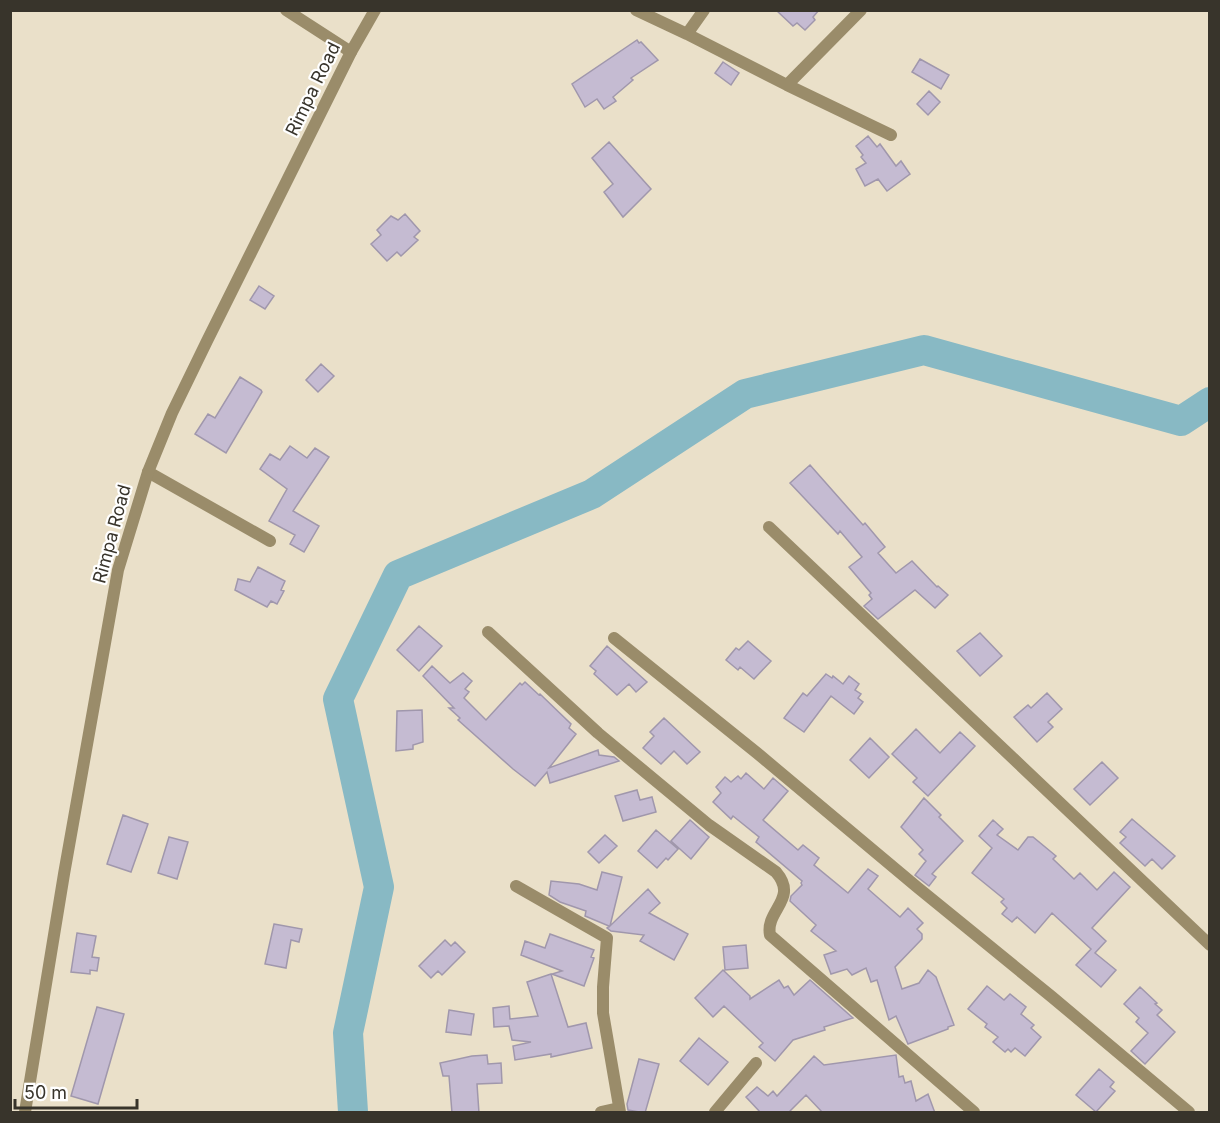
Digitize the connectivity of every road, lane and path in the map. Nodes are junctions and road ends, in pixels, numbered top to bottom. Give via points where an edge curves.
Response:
1 (286, 10) edge
2 (375, 10) edge
3 (636, 10) edge
4 (704, 10) edge
5 (861, 10) edge
6 (687, 34) junction
7 (351, 52) junction
8 (787, 85) junction
9 (891, 135) dead end
10 (148, 472) junction
11 (769, 527) dead end
12 (270, 541) dead end
13 (488, 632) dead end
14 (614, 638) dead end
15 (516, 886) dead end
16 (1209, 945) edge
17 (756, 1063) dead end
18 (620, 1110) edge
19 (25, 1113) edge
20 (601, 1113) edge
21 (715, 1113) edge
22 (974, 1113) edge
23 (1189, 1113) edge

1 - 7 street
2 - 7 street, Rimpa Road
3 - 6 street
4 - 6 street
5 - 8 street
6 - 8 street
7 - 10 street, Rimpa Road via 172,413
8 - 9 street
10 - 12 street
10 - 19 street, Rimpa Road via 118,570
11 - 16 street
13 - 22 street via 607,741 709,825 776,872 785,890 768,927 770,935
14 - 23 street
15 - 18 street via 607,938 603,1013
17 - 21 street
18 - 20 street

